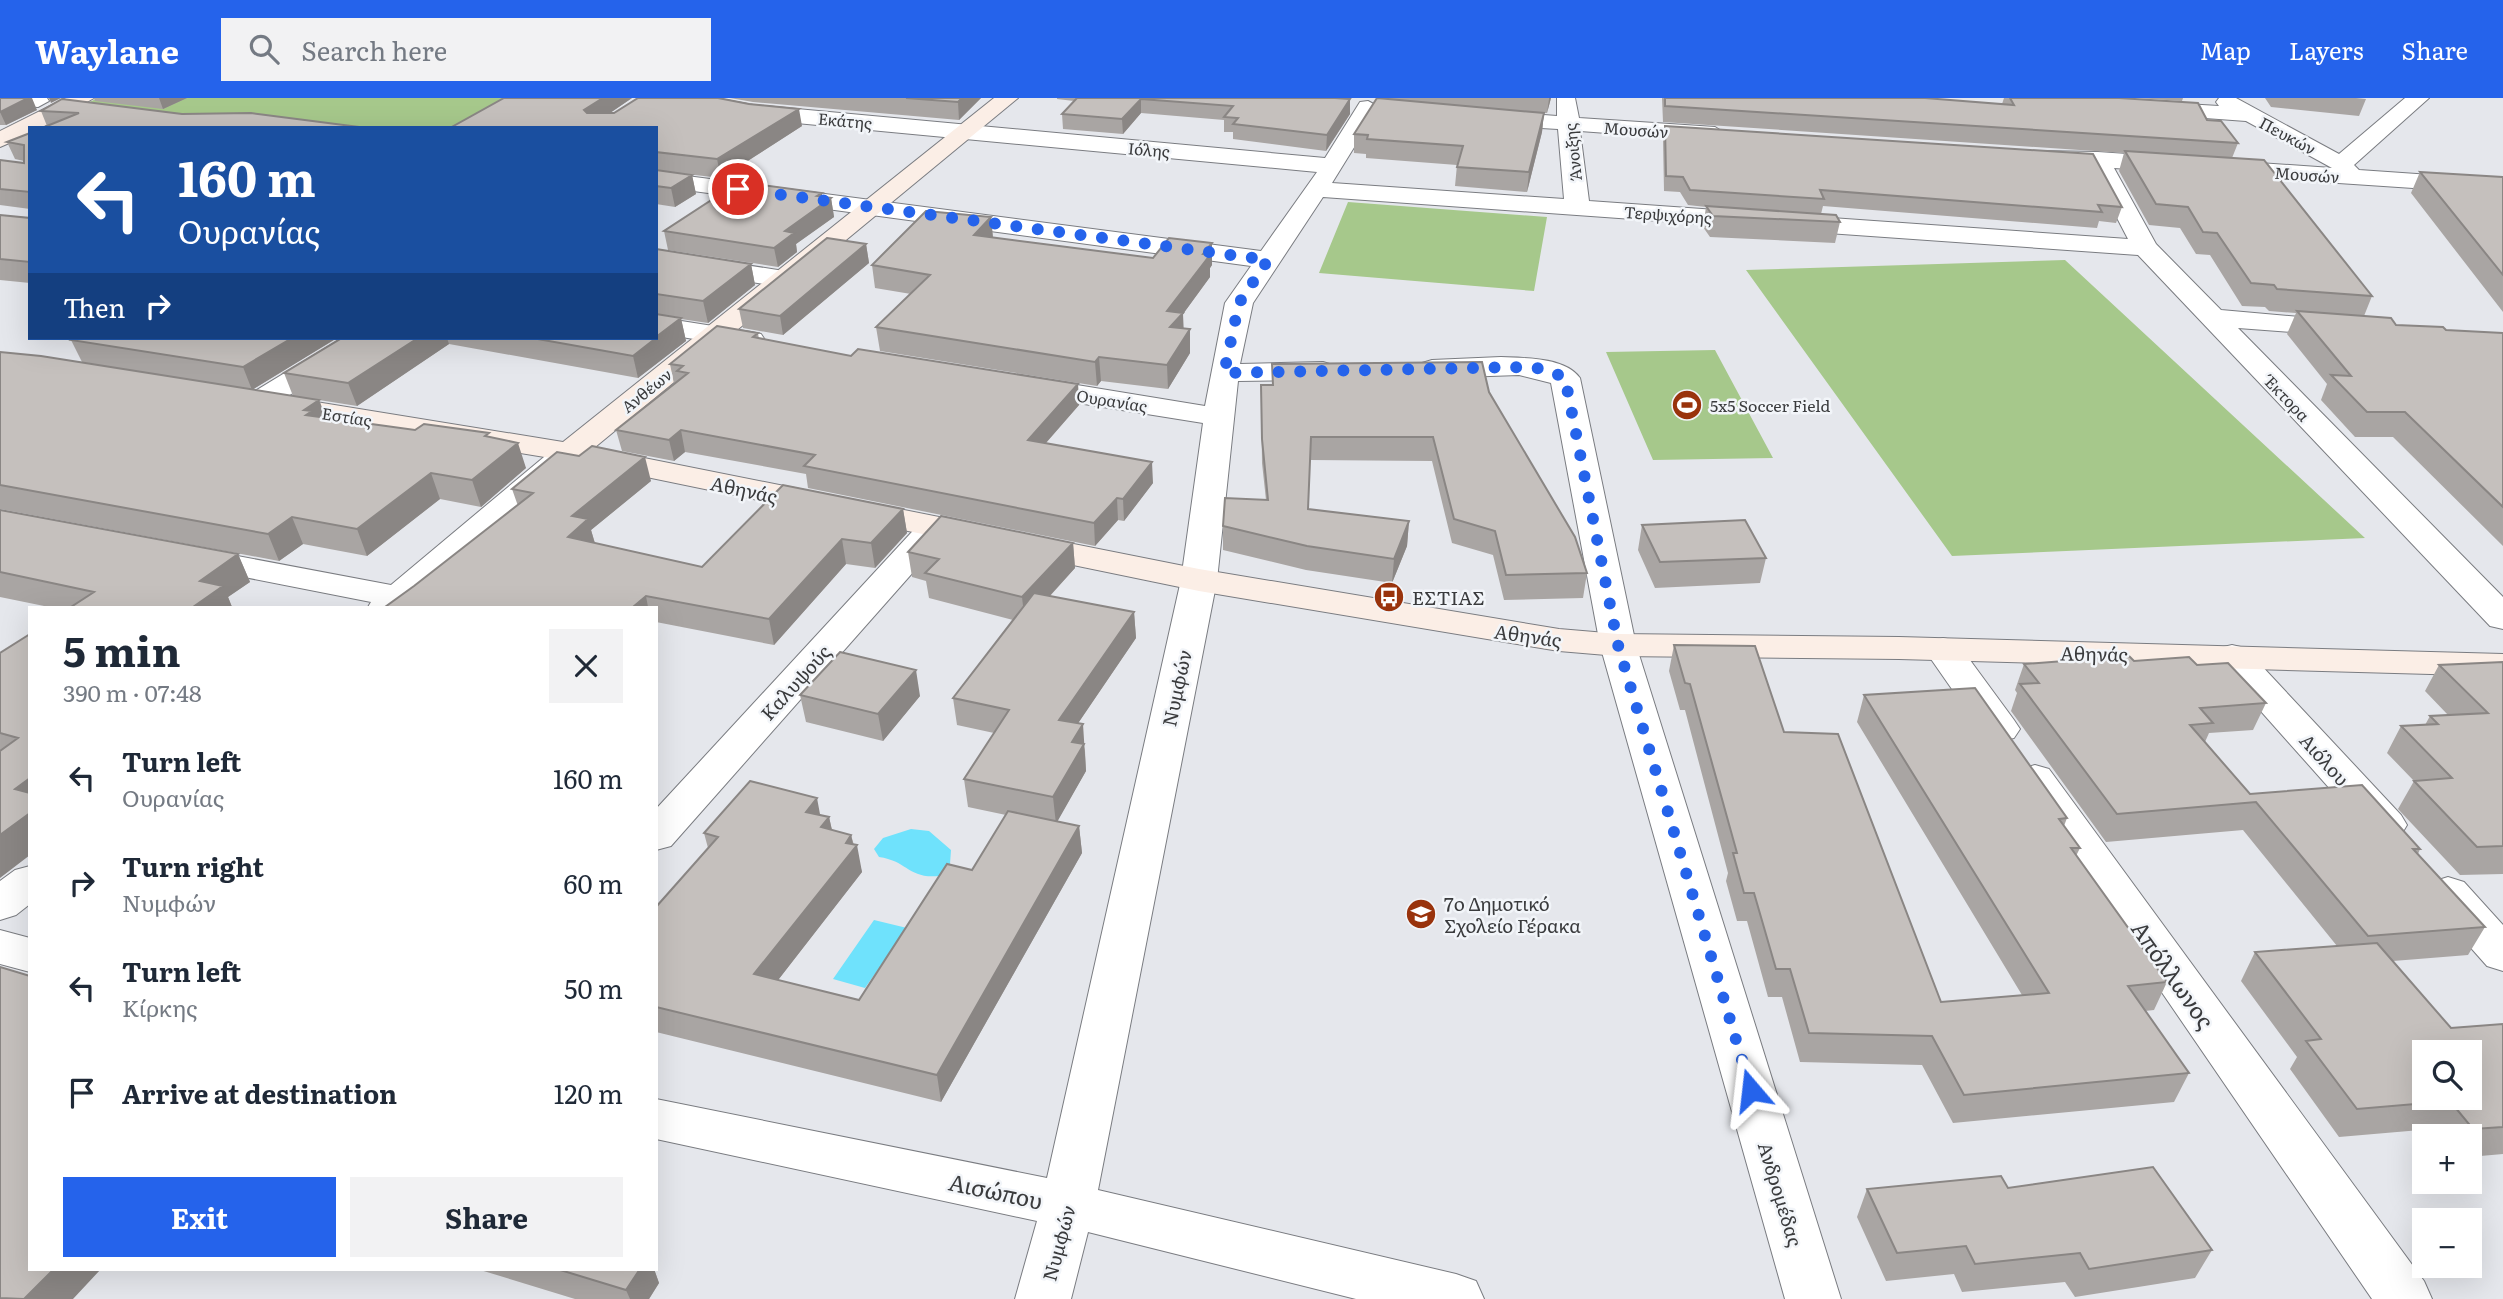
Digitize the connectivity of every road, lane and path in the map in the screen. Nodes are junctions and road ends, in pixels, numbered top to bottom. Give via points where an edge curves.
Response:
1 (682, 98) edge
2 (1007, 98) edge
3 (1566, 98) edge
4 (2219, 98) edge
5 (2418, 98) edge
6 (0, 99) edge
7 (41, 99) edge
8 (75, 102) edge
9 (2126, 106) edge
10 (1367, 107) dead end
11 (107, 111) edge
12 (2250, 114) junction
13 (1476, 117) edge
14 (0, 120) edge
15 (1570, 125) junction
16 (966, 131) junction
17 (1733, 135) edge
18 (0, 140) edge
19 (2017, 154) edge
20 (2098, 159) junction
21 (2346, 170) junction
22 (1324, 177) junction
23 (658, 179) edge
24 (2503, 187) edge
25 (874, 206) junction
26 (1577, 207) junction
27 (2145, 248) junction
28 (658, 259) edge
29 (1268, 260) junction
30 (784, 279) junction
31 (2211, 318) junction
32 (658, 325) edge
33 (2378, 331) edge
34 (715, 334) junction
35 (357, 340) edge
36 (783, 345) edge
37 (1409, 369) edge
38 (1356, 370) edge
39 (1224, 373) junction
40 (1001, 381) edge
41 (1219, 417) junction
42 (569, 452) junction
43 (934, 528) junction
44 (160, 551) edge
45 (1199, 580) junction
46 (393, 602) edge
47 (2503, 618) edge
48 (1618, 645) junction
49 (1943, 649) junction
50 (2232, 656) junction
51 (2503, 665) edge
52 (658, 834) edge
53 (28, 883) edge
54 (0, 904) edge
55 (0, 947) edge
56 (28, 954) edge
57 (2503, 954) edge
58 (658, 1119) edge
59 (1068, 1205) junction
60 (1043, 1299) edge
61 (1455, 1299) edge
62 (1813, 1299) edge
63 (2404, 1299) edge

1 - 16 street, Εκάτης via 753,112
2 - 16 street, Ανθέων
3 - 15 street, Άνοιξης
4 - 12 street, Πευκών
5 - 21 street
6 - 7 street
7 - 14 street
8 - 11 street
8 - 18 street
9 - 12 street
10 - 22 street, Νυμφών
12 - 21 street, Πευκών
13 - 15 street, Μουσών
15 - 17 street, Μουσών
15 - 26 street, Άνοιξης
16 - 22 street, Ιόλης
16 - 25 street, Ανθέων
19 - 20 street, Μουσών
20 - 21 street, Μουσών
20 - 27 street, Έκτορα
21 - 24 street, Μουσών
22 - 26 street, Τερψιχόρης
22 - 29 street, Νυμφών
23 - 25 street
25 - 29 street
25 - 30 street, Ανθέων
26 - 27 street, Τερψιχόρης
27 - 31 street, Έκτορα
28 - 30 street
29 - 39 street, Νυμφών via 1239,303
30 - 34 street, Ανθέων
31 - 33 street
31 - 47 street, Έκτορα
32 - 34 street
34 - 36 street
34 - 42 street, Ανθέων
35 - 42 street, Εστίας via 245,400
37 - 48 street, Ανδρομέδας via 1546,369 1565,378
38 - 39 street
39 - 41 street, Νυμφών
40 - 41 street, Ουρανίας
41 - 45 street, Νυμφών
42 - 43 street, Αθηνάς
42 - 46 street, Ανθέων
43 - 45 street, Αθηνάς
43 - 52 street, Καλυψούς
44 - 46 street
45 - 48 street, Αθηνάς via 1496,631
45 - 59 street, Νυμφών
48 - 49 street, Αθηνάς
48 - 62 street, Ανδρομέδας
49 - 50 street, Αθηνάς
49 - 63 street, Απόλλωνος
50 - 51 street, Αθηνάς
50 - 57 street, Αιόλου
53 - 54 street
55 - 56 street
58 - 59 street, Αισώπου
59 - 60 street, Νυμφών
59 - 61 street, Αισώπου

